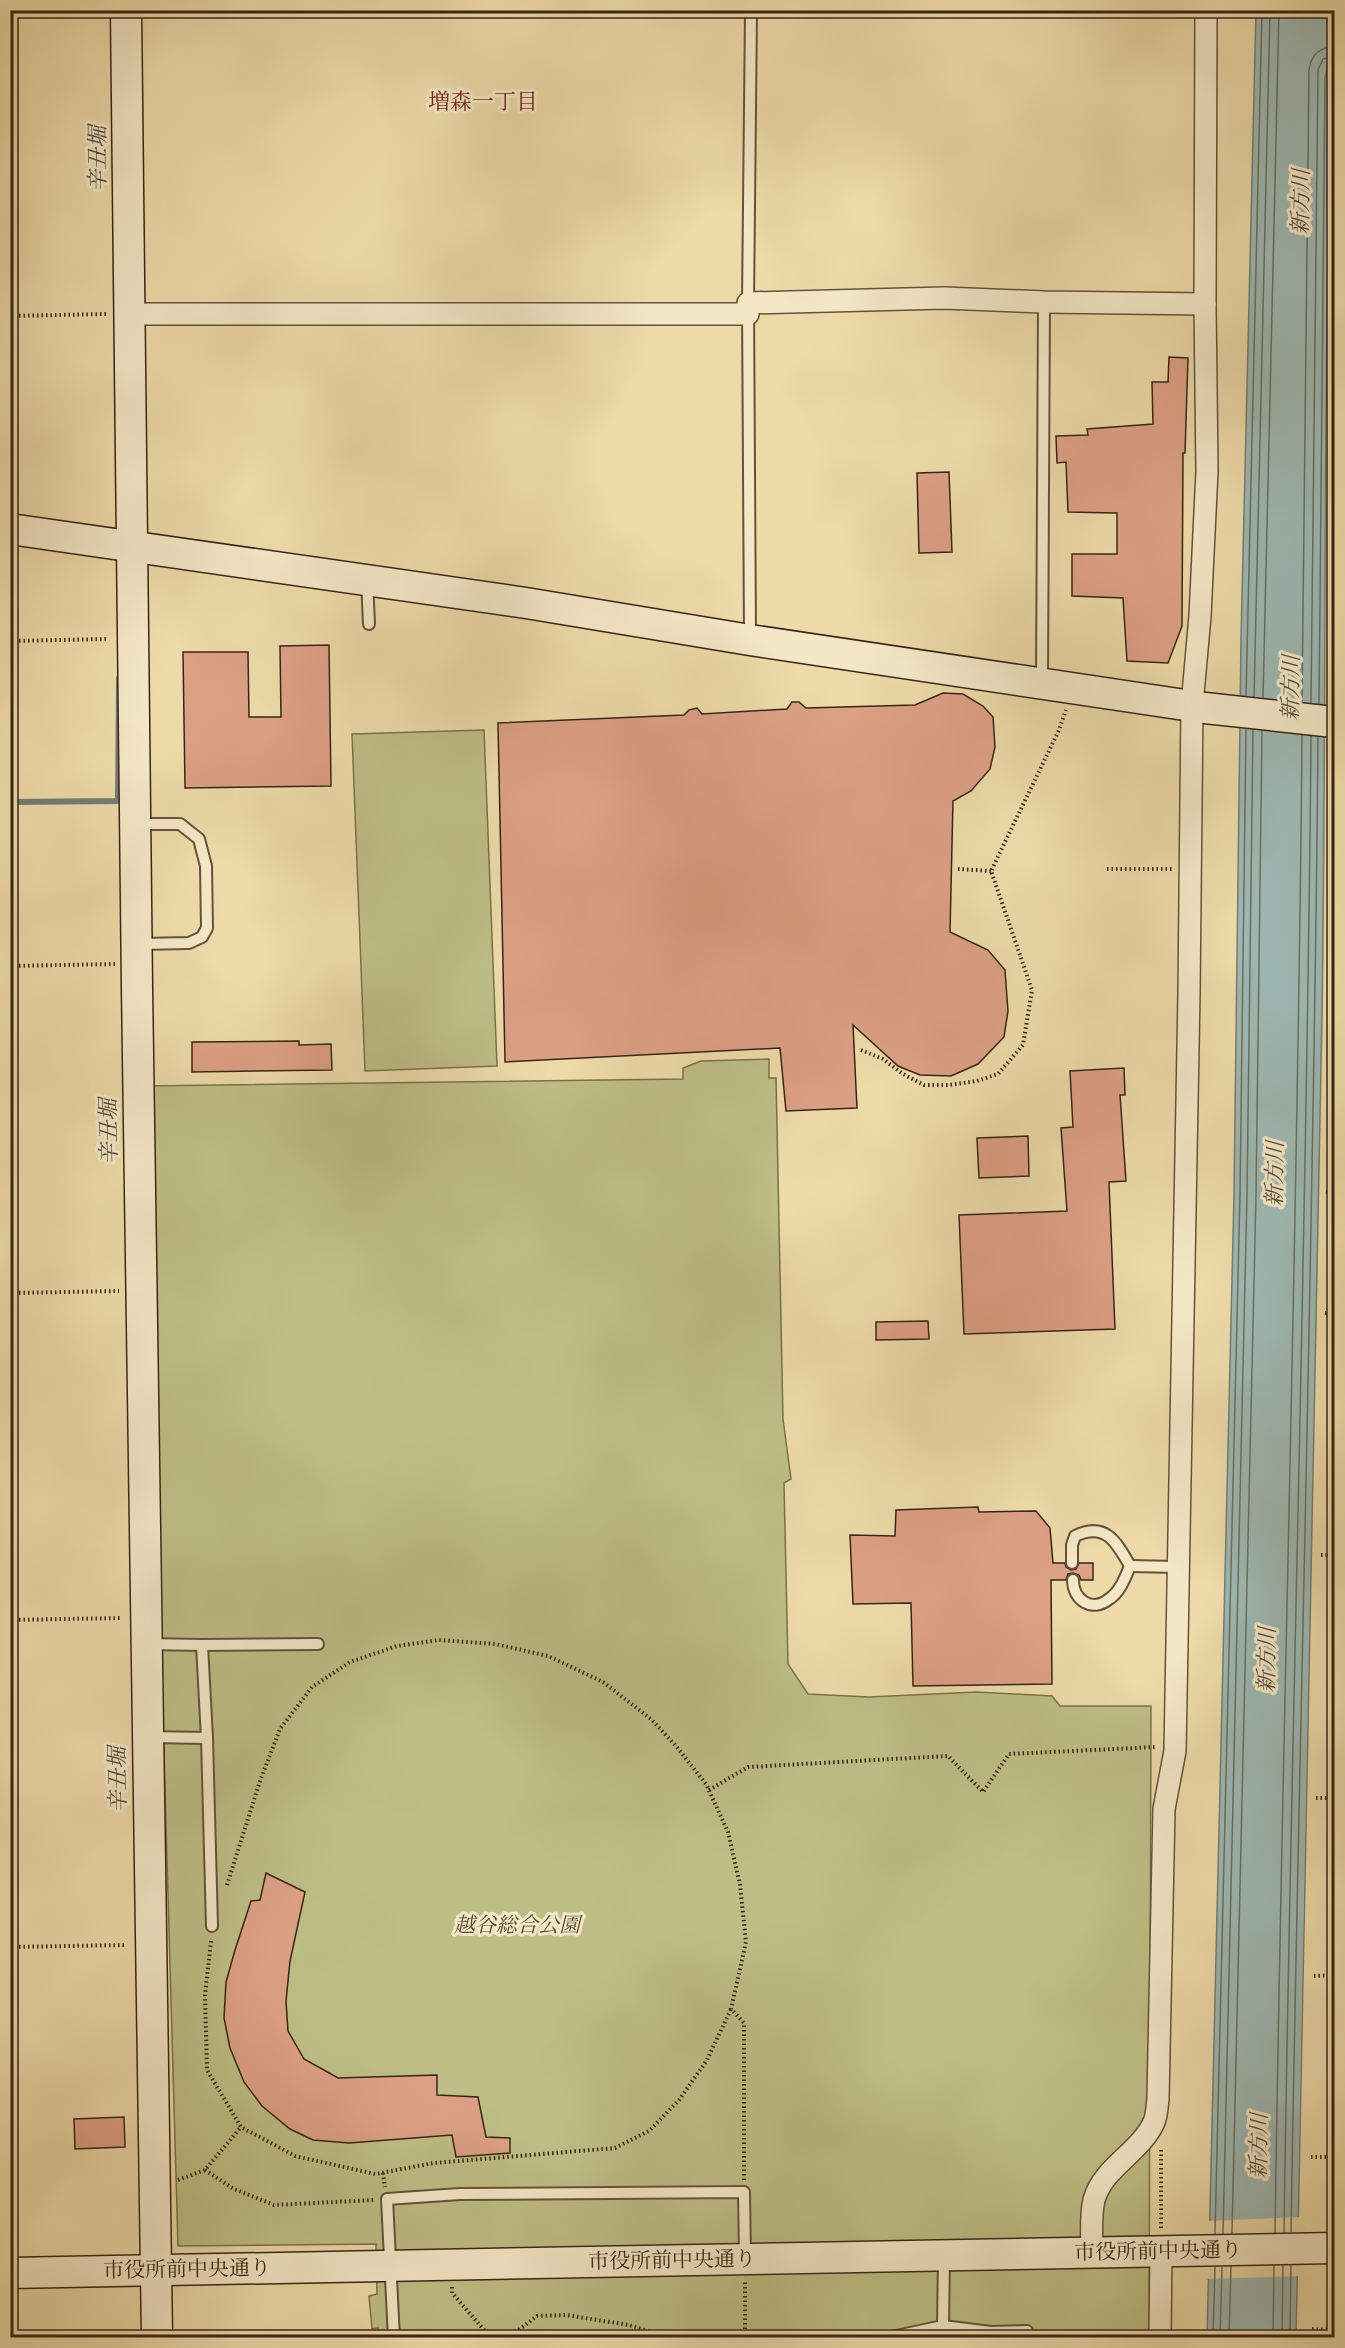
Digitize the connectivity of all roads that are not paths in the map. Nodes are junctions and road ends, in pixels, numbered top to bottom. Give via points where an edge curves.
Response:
1 (126, 10) edge
2 (751, 10) edge
3 (1206, 10) edge
4 (1044, 302) junction
5 (1205, 304) junction
6 (748, 309) junction
7 (118, 314) junction
8 (10, 529) edge
9 (133, 548) junction
10 (367, 581) junction
11 (369, 624) dead end
12 (750, 640) junction
13 (1055, 685) junction
14 (1198, 706) junction
15 (1335, 722) edge
16 (135, 824) junction
17 (139, 971) junction
18 (1072, 1563) dead end
19 (1130, 1566) junction
20 (1178, 1567) junction
21 (1073, 1580) dead end
22 (147, 1631) junction
23 (318, 1644) dead end
24 (202, 1645) junction
25 (148, 1737) junction
26 (207, 1737) junction
27 (212, 1926) road end
28 (1330, 2248) edge
29 (1153, 2251) junction
30 (1092, 2252) junction
31 (944, 2255) junction
32 (746, 2259) junction
33 (391, 2265) junction
34 (156, 2270) junction
35 (10, 2273) edge
36 (943, 2326) junction
37 (1027, 2331) dead end
38 (993, 2335) edge
39 (157, 2337) edge
40 (394, 2337) edge
41 (887, 2337) edge
42 (1160, 2337) edge

1 - 7 street
2 - 6 lane
3 - 5 street
4 - 5 street
4 - 6 street via 944,297
4 - 13 lane
5 - 14 street via 1207,471
6 - 7 street
6 - 12 lane
7 - 9 street
8 - 9 street
9 - 10 street
9 - 16 street
10 - 11 lane
10 - 12 street
12 - 13 street
13 - 14 street
14 - 15 street
14 - 20 street via 1191,869
16 - 17 street
16 - 17 lane via 180,824 206,848 207,928 202,937
17 - 22 street
18 - 19 lane via 1075,1536 1097,1531 1112,1537
19 - 20 lane
19 - 21 lane via 1109,1600 1095,1605 1077,1597
20 - 30 street via 1175,1746 1164,1809 1158,2099 1154,2121 1146,2134 1108,2173 1094,2200
22 - 24 lane
22 - 25 street
23 - 24 lane
24 - 26 lane
25 - 26 lane
25 - 34 street
26 - 27 lane
28 - 29 street, 市役所前中央通り
29 - 30 street, 市役所前中央通り
29 - 42 street
30 - 31 street, 市役所前中央通り
31 - 32 street, 市役所前中央通り
31 - 36 lane
32 - 33 street, 市役所前中央通り
32 - 33 lane via 744,2192 460,2194 387,2199
33 - 34 street, 市役所前中央通り
33 - 40 lane
34 - 35 street, 市役所前中央通り
34 - 39 street
36 - 38 lane
36 - 41 lane
37 - 38 lane

